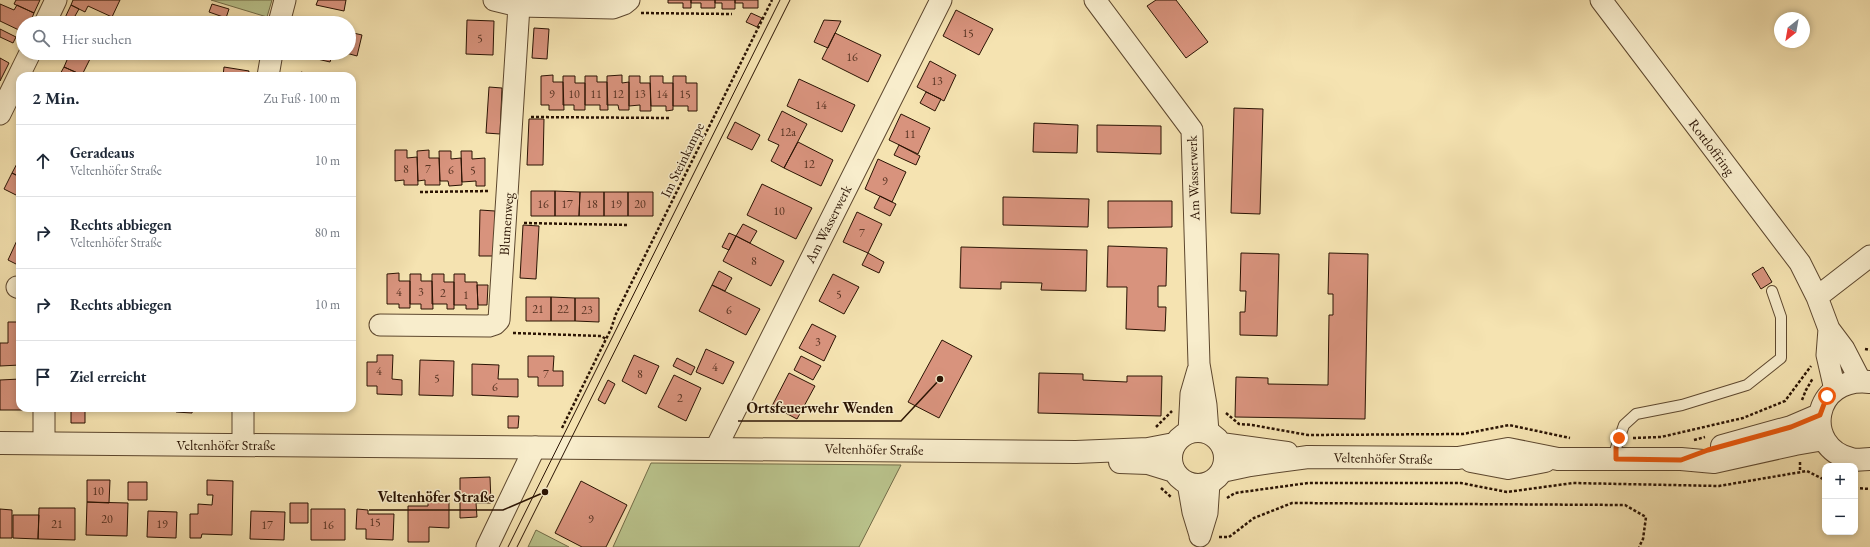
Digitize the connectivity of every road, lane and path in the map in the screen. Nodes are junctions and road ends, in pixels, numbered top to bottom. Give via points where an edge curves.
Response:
1 (56, 0) edge
2 (285, 0) edge
3 (494, 0) edge
4 (772, 0) edge
5 (941, 0) edge
6 (1095, 0) edge
7 (1601, 0) edge
8 (621, 4) edge
9 (519, 6) junction
10 (732, 14) dead end
11 (48, 16) edge
12 (281, 16) edge
13 (27, 60) edge
14 (271, 60) edge
15 (21, 72) edge
16 (269, 72) edge
17 (16, 81) edge
18 (0, 114) edge
19 (512, 117) junction
20 (671, 118) dead end
21 (508, 191) junction
22 (420, 192) dead end
23 (506, 223) junction
24 (629, 225) dead end
25 (1870, 256) edge
26 (1772, 291) dead end
27 (1817, 297) junction
28 (495, 324) junction
29 (380, 325) dead end
30 (606, 339) junction
31 (1870, 350) edge
32 (1834, 357) junction
33 (1865, 381) edge
34 (1835, 390) junction
35 (1198, 405) junction
36 (1810, 410) junction
37 (44, 412) edge
38 (243, 412) edge
39 (1151, 428) dead end
40 (560, 432) dead end
41 (1708, 437) dead end
42 (1198, 438) junction
43 (1573, 439) dead end
44 (1824, 439) junction
45 (1692, 440) dead end
46 (0, 442) edge
47 (44, 443) junction
48 (243, 445) junction
49 (535, 447) junction
50 (716, 448) junction
51 (1618, 448) junction
52 (1076, 452) junction
53 (1308, 457) junction
54 (1870, 459) edge
55 (1681, 460) junction
56 (1198, 477) junction
57 (1822, 478) edge
58 (1155, 486) dead end
59 (1858, 488) edge
60 (1870, 489) edge
61 (1199, 505) junction
62 (1200, 536) joint
63 (487, 547) edge
64 (1639, 547) edge

1 - 11 street
2 - 12 street
3 - 9 street
4 - 30 path, Im Steinkampe via 616,314
5 - 50 street, Am Wasserwerk
6 - 35 street, Am Wasserwerk via 1192,130
7 - 27 street, Rottloffring via 1800,263
8 - 9 street
8 - 10 path via 648,15
9 - 19 street, Blumenweg
13 - 15 street
14 - 16 street
17 - 18 street
19 - 20 path
19 - 21 street, Blumenweg
21 - 22 path
21 - 23 street, Blumenweg
23 - 24 path
23 - 28 street, Blumenweg via 500,313
25 - 27 street
26 - 51 lane via 1781,317 1781,358 1747,385 1682,405 1636,414 1624,425
27 - 32 street, Rottloffring via 1829,329
28 - 29 street
28 - 30 path via 502,333 601,336
30 - 40 path, Im Steinkampe
31 - 32 path via 1861,347
32 - 33 street
32 - 34 street, Rottloffring
32 - 36 path via 1815,376 1806,390
32 - 51 path via 1809,367 1785,401 1750,415
33 - 34 street via 1844,383
34 - 36 street
35 - 39 path via 1170,411 1156,427
35 - 42 street, Am Wasserwerk
35 - 43 path via 1224,411 1239,424 1308,435 1463,434 1509,424
36 - 44 street
36 - 55 street, Veltenhöfer Straße via 1791,427
37 - 47 street
38 - 48 street
41 - 45 path
42 - 52 street, Veltenhöfer Straße via 1148,449
42 - 53 street, Veltenhöfer Straße
42 - 56 street via 1171,453 1171,462
42 - 56 street via 1225,452 1225,462
44 - 54 street via 1836,452 1852,460
44 - 55 street, Veltenhöfer Straße via 1714,462
46 - 47 street, Veltenhöfer Straße
47 - 48 street, Veltenhöfer Straße
48 - 49 street, Veltenhöfer Straße
49 - 50 street, Veltenhöfer Straße
49 - 63 street
50 - 52 street, Veltenhöfer Straße
51 - 53 street, Veltenhöfer Straße via 1558,458 1508,450 1458,458
51 - 55 street, Veltenhöfer Straße
52 - 56 street, Veltenhöfer Straße via 1125,464 1148,463
53 - 56 street, Veltenhöfer Straße via 1250,465
56 - 61 street
57 - 61 path via 1808,470 1719,486 1573,483 1508,492 1461,483 1308,483 1235,493 1219,504
58 - 61 path via 1180,504
59 - 60 path
61 - 62 street
62 - 64 path via 1229,537 1254,518 1292,503 1625,505 1646,516 1643,539

